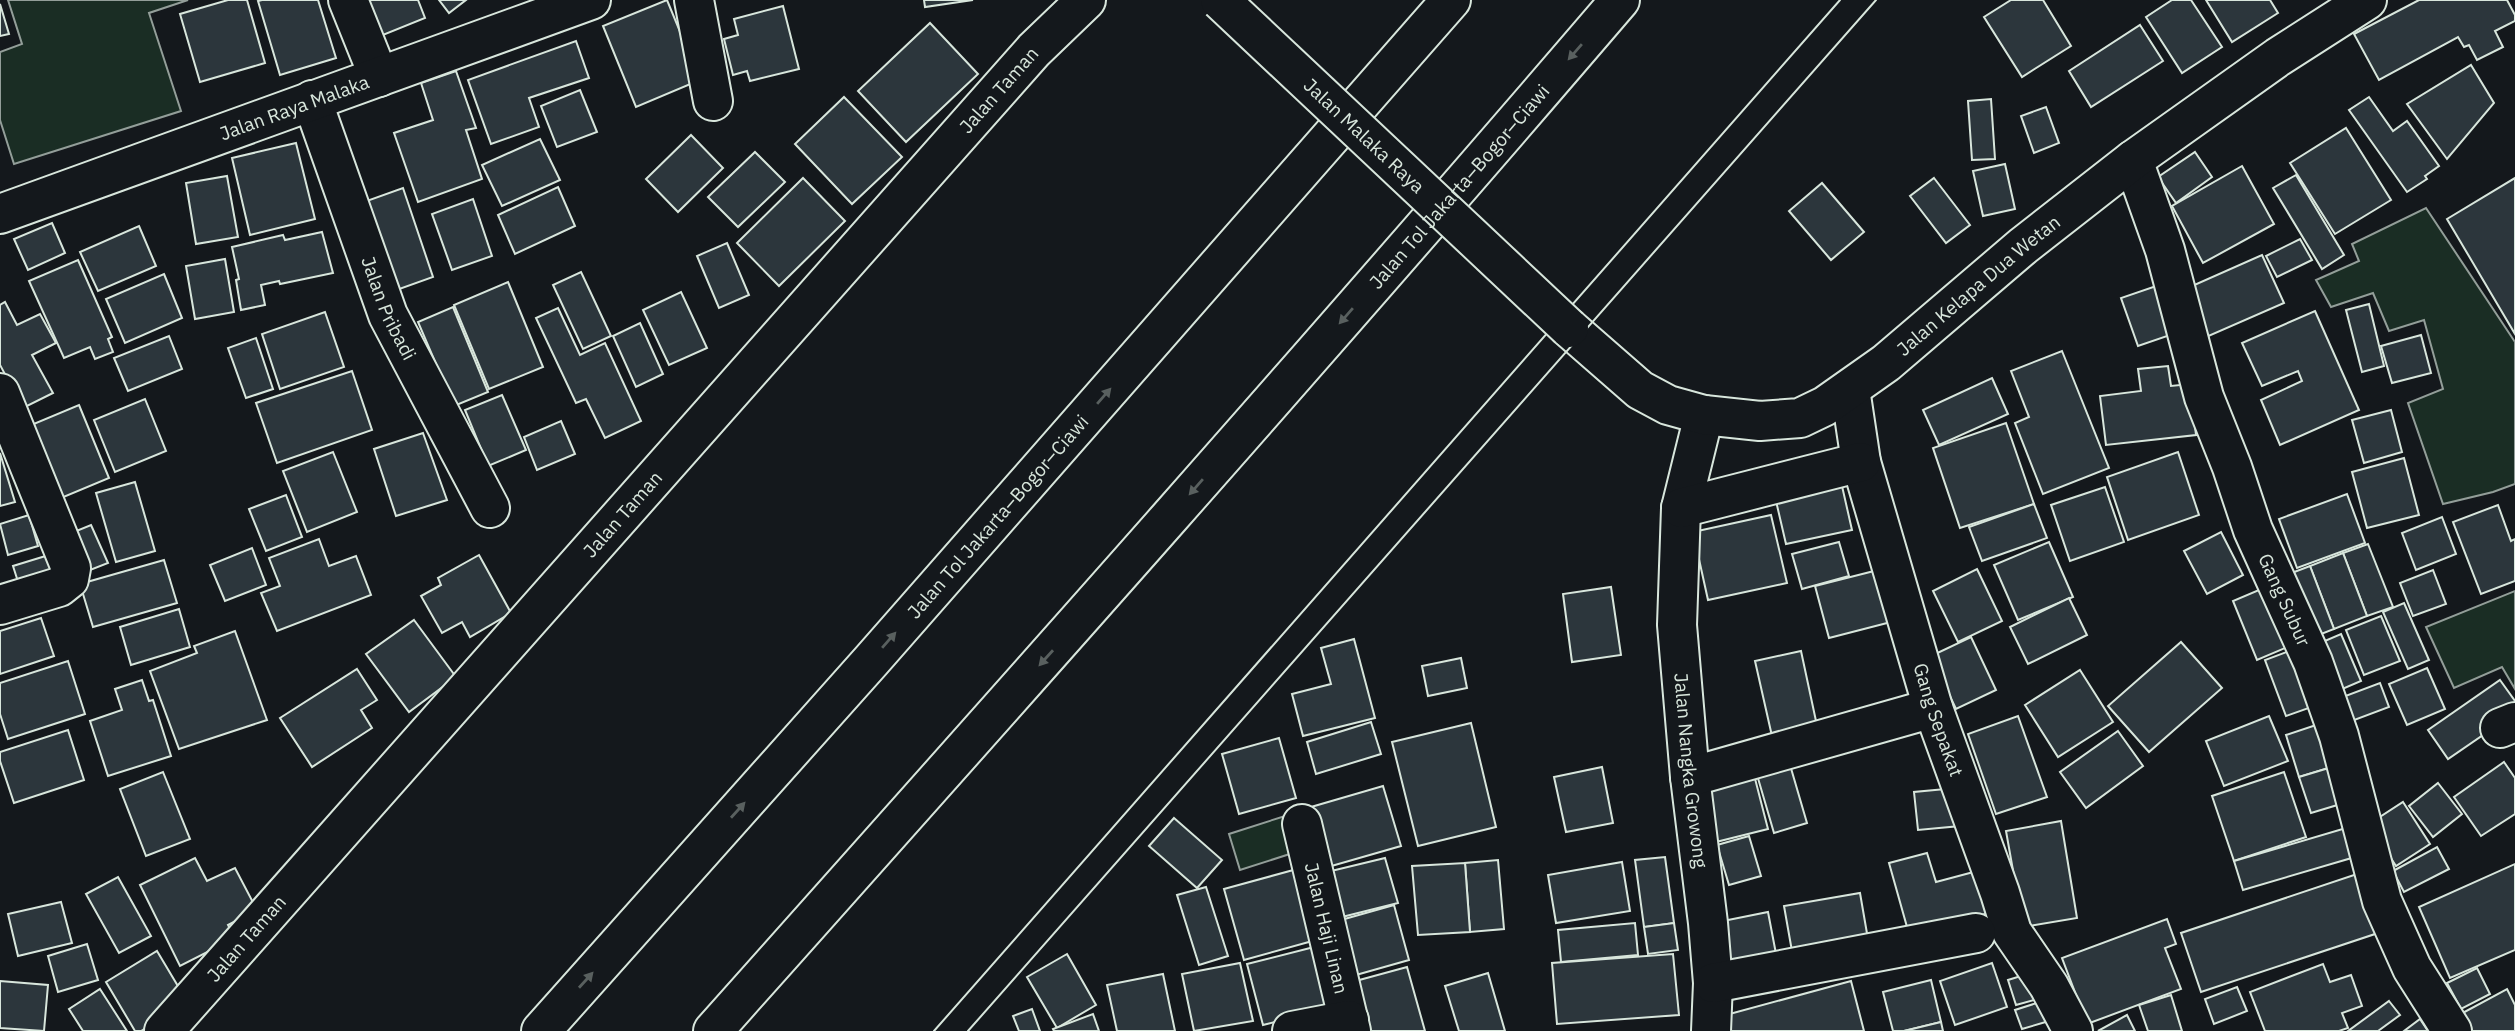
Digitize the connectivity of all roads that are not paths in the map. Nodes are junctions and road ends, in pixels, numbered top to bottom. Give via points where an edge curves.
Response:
1 (348, 0) edge
2 (591, 0) edge
3 (694, 0) edge
4 (1087, 0) edge
5 (1220, 0) edge
6 (1451, 0) edge
7 (1620, 0) edge
8 (2367, 0) edge
9 (379, 77) junction
10 (312, 100) junction
11 (713, 101) dead end
12 (2133, 160) junction
13 (0, 214) edge
14 (1569, 328) joint
15 (1850, 389) junction
16 (0, 393) edge
17 (1704, 415) junction
18 (1861, 462) junction
19 (490, 508) dead end
20 (1681, 508) junction
21 (0, 605) edge
22 (1933, 708) junction
23 (1690, 777) junction
24 (1302, 824) dead end
25 (1976, 933) dead end
26 (1713, 983) junction
27 (1350, 1026) edge
28 (164, 1031) edge
29 (541, 1031) edge
30 (713, 1031) edge
31 (1292, 1031) edge
32 (1711, 1031) edge
33 (2073, 1031) edge
34 (2452, 1031) edge

1 - 9 main road
2 - 9 main road, Jalan Raya Malaka
3 - 11 main road
4 - 28 main road, Jalan Taman via 1025,60
5 - 14 main road, Jalan Malaka Raya, bridge
29 -> 6 main road, Jalan Tol Jakarta–Bogor–Ciawi
7 -> 30 main road, Jalan Tol Jakarta–Bogor–Ciawi via 1381,277
8 - 12 main road, Jalan Kelapa Dua Wetan
9 - 10 main road, Jalan Raya Malaka
10 - 13 main road, Jalan Raya Malaka
10 - 19 main road, Jalan Pribadi via 388,316
12 - 15 main road, Jalan Kelapa Dua Wetan
12 - 34 main road, Gang Subur via 2165,250 2204,397 2253,530 2313,662 2339,736 2382,901 2412,968
14 - 17 main road, Jalan Kelapa Dua Wetan via 1640,390 1668,405
15 - 17 main road, Jalan Kelapa Dua Wetan via 1800,418 1760,421
15 - 18 main road, Gang Sepakat
16 - 21 main road via 71,568 59,587
17 - 20 main road, Jalan Nangka Growong
18 - 20 main road
18 - 22 main road, Gang Sepakat
20 - 23 main road, Jalan Nangka Growong via 1677,625
22 - 23 main road
22 - 33 main road, Gang Sepakat via 2008,923
23 - 26 main road, Jalan Nangka Growong
24 - 27 main road, Jalan Haji Linan
25 - 26 main road
26 - 32 main road, Jalan Nangka Growong
27 - 31 main road

